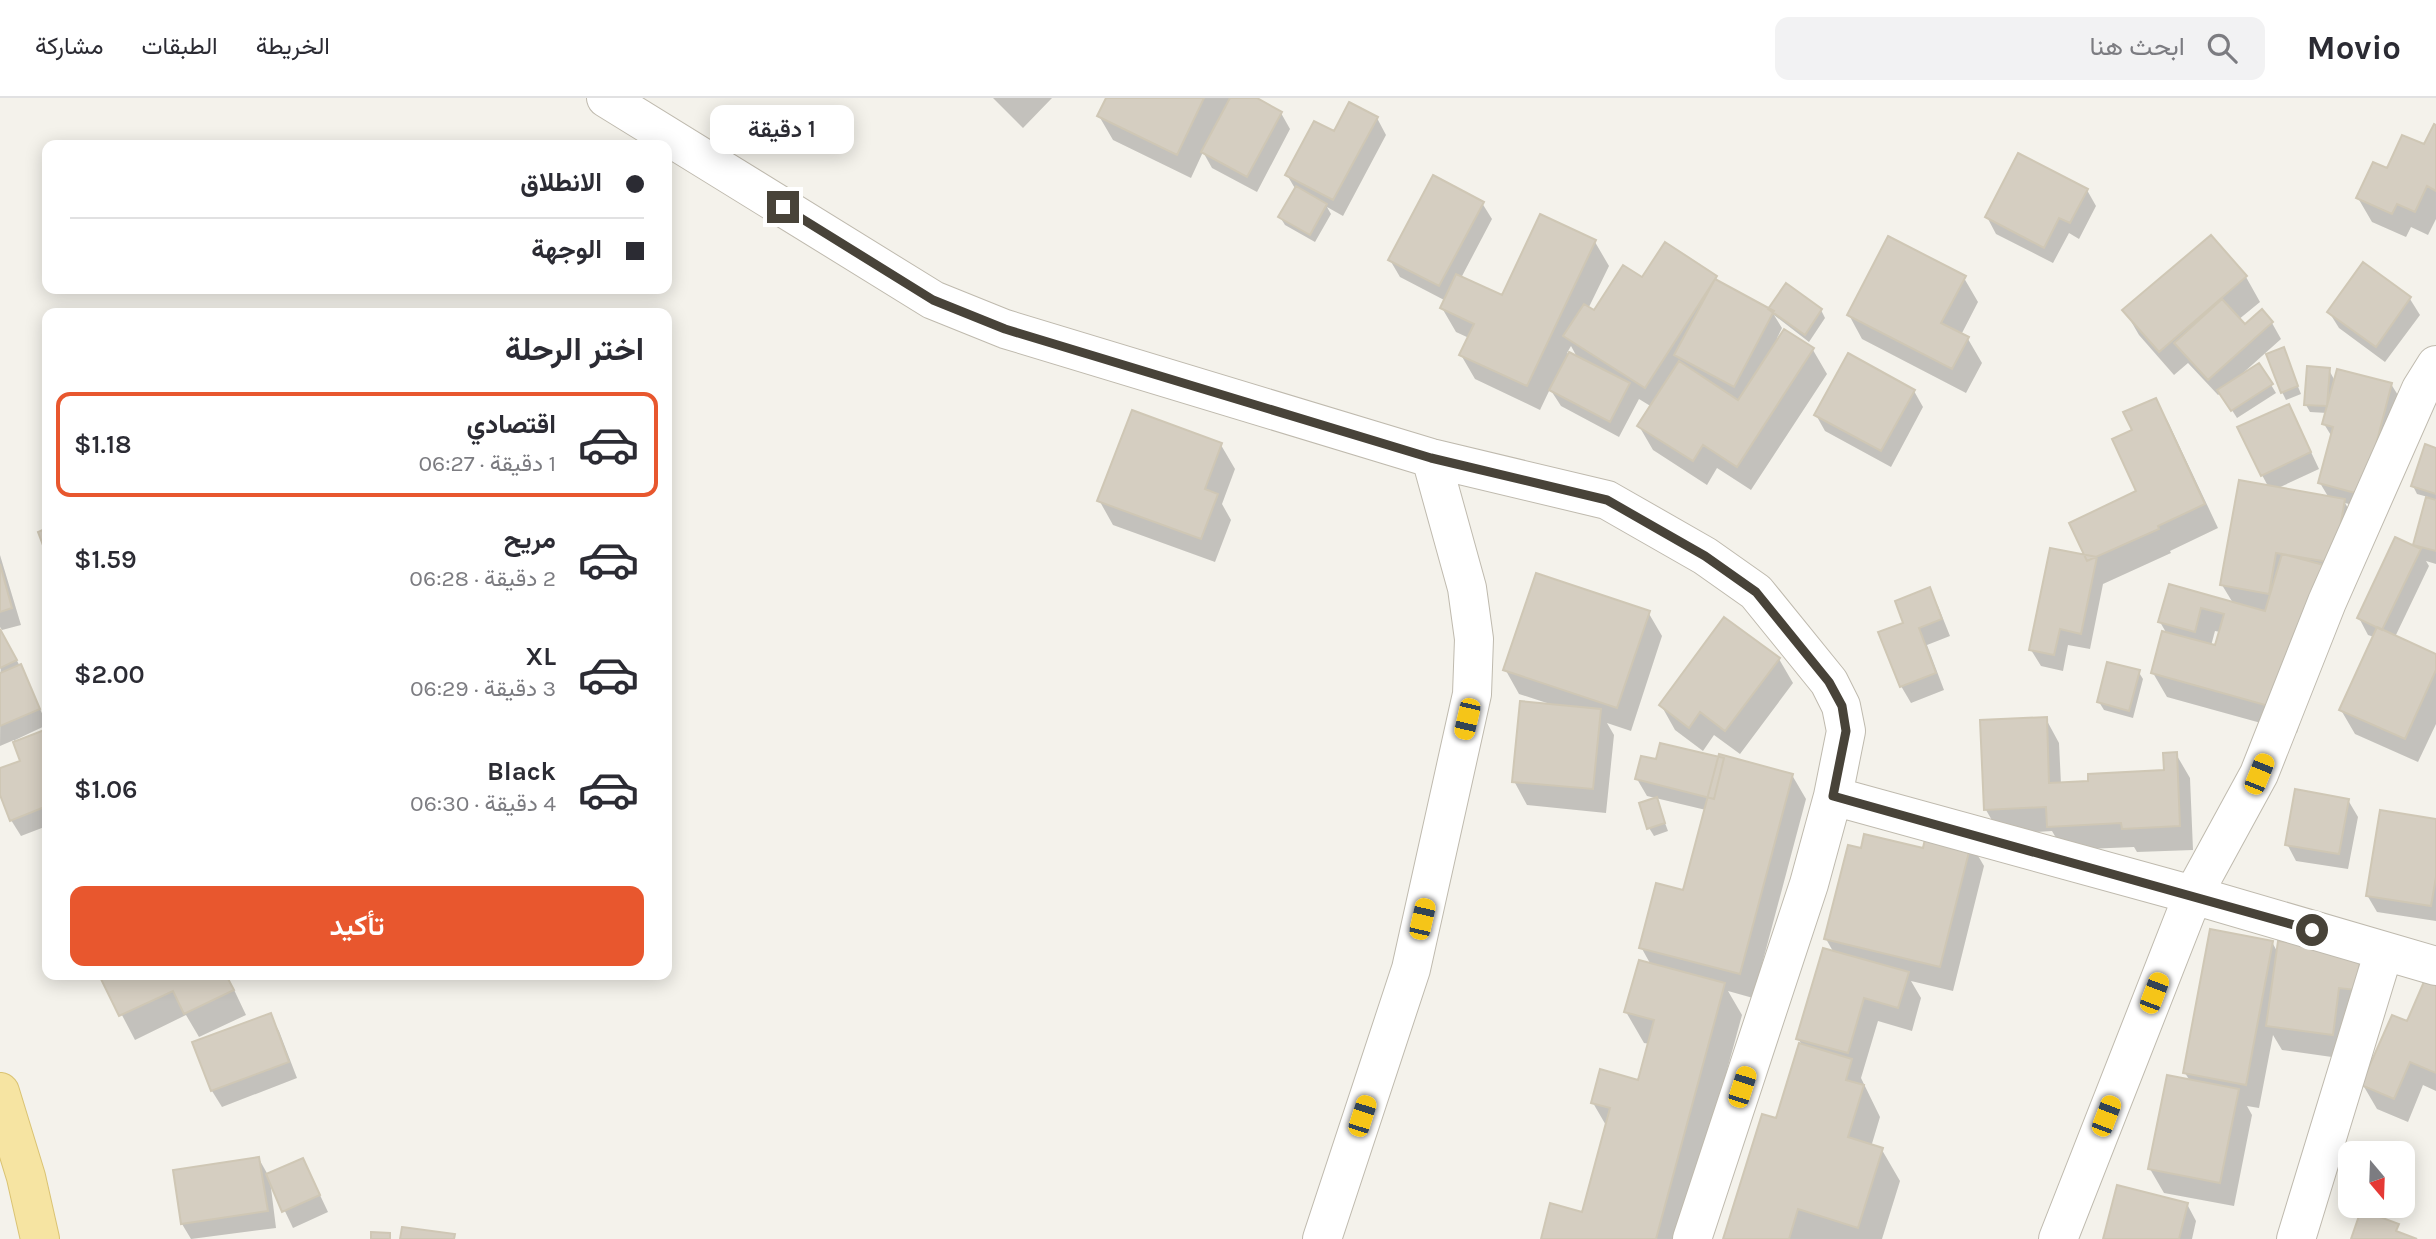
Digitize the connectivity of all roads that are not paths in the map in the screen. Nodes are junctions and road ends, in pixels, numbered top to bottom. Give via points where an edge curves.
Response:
1 (606, 98) edge
2 (2436, 365) edge
3 (1431, 458) junction
4 (1833, 796) junction
5 (2193, 895) junction
6 (2384, 951) junction
7 (2436, 966) edge
8 (0, 1092) edge
9 (40, 1239) edge
10 (1322, 1239) edge
11 (1692, 1239) edge
12 (2059, 1239) edge
13 (2297, 1239) edge

1 - 3 street via 933,300 1005,329
2 - 5 street via 2421,389 2327,602 2259,774
3 - 4 street via 1607,500 1705,556 1756,592 1829,682 1842,706 1846,731
3 - 10 street via 1467,588 1474,639 1472,694 1411,969
4 - 5 street
4 - 11 street via 1809,884
5 - 6 street
5 - 12 street
6 - 7 street
6 - 13 street
8 - 9 main road

